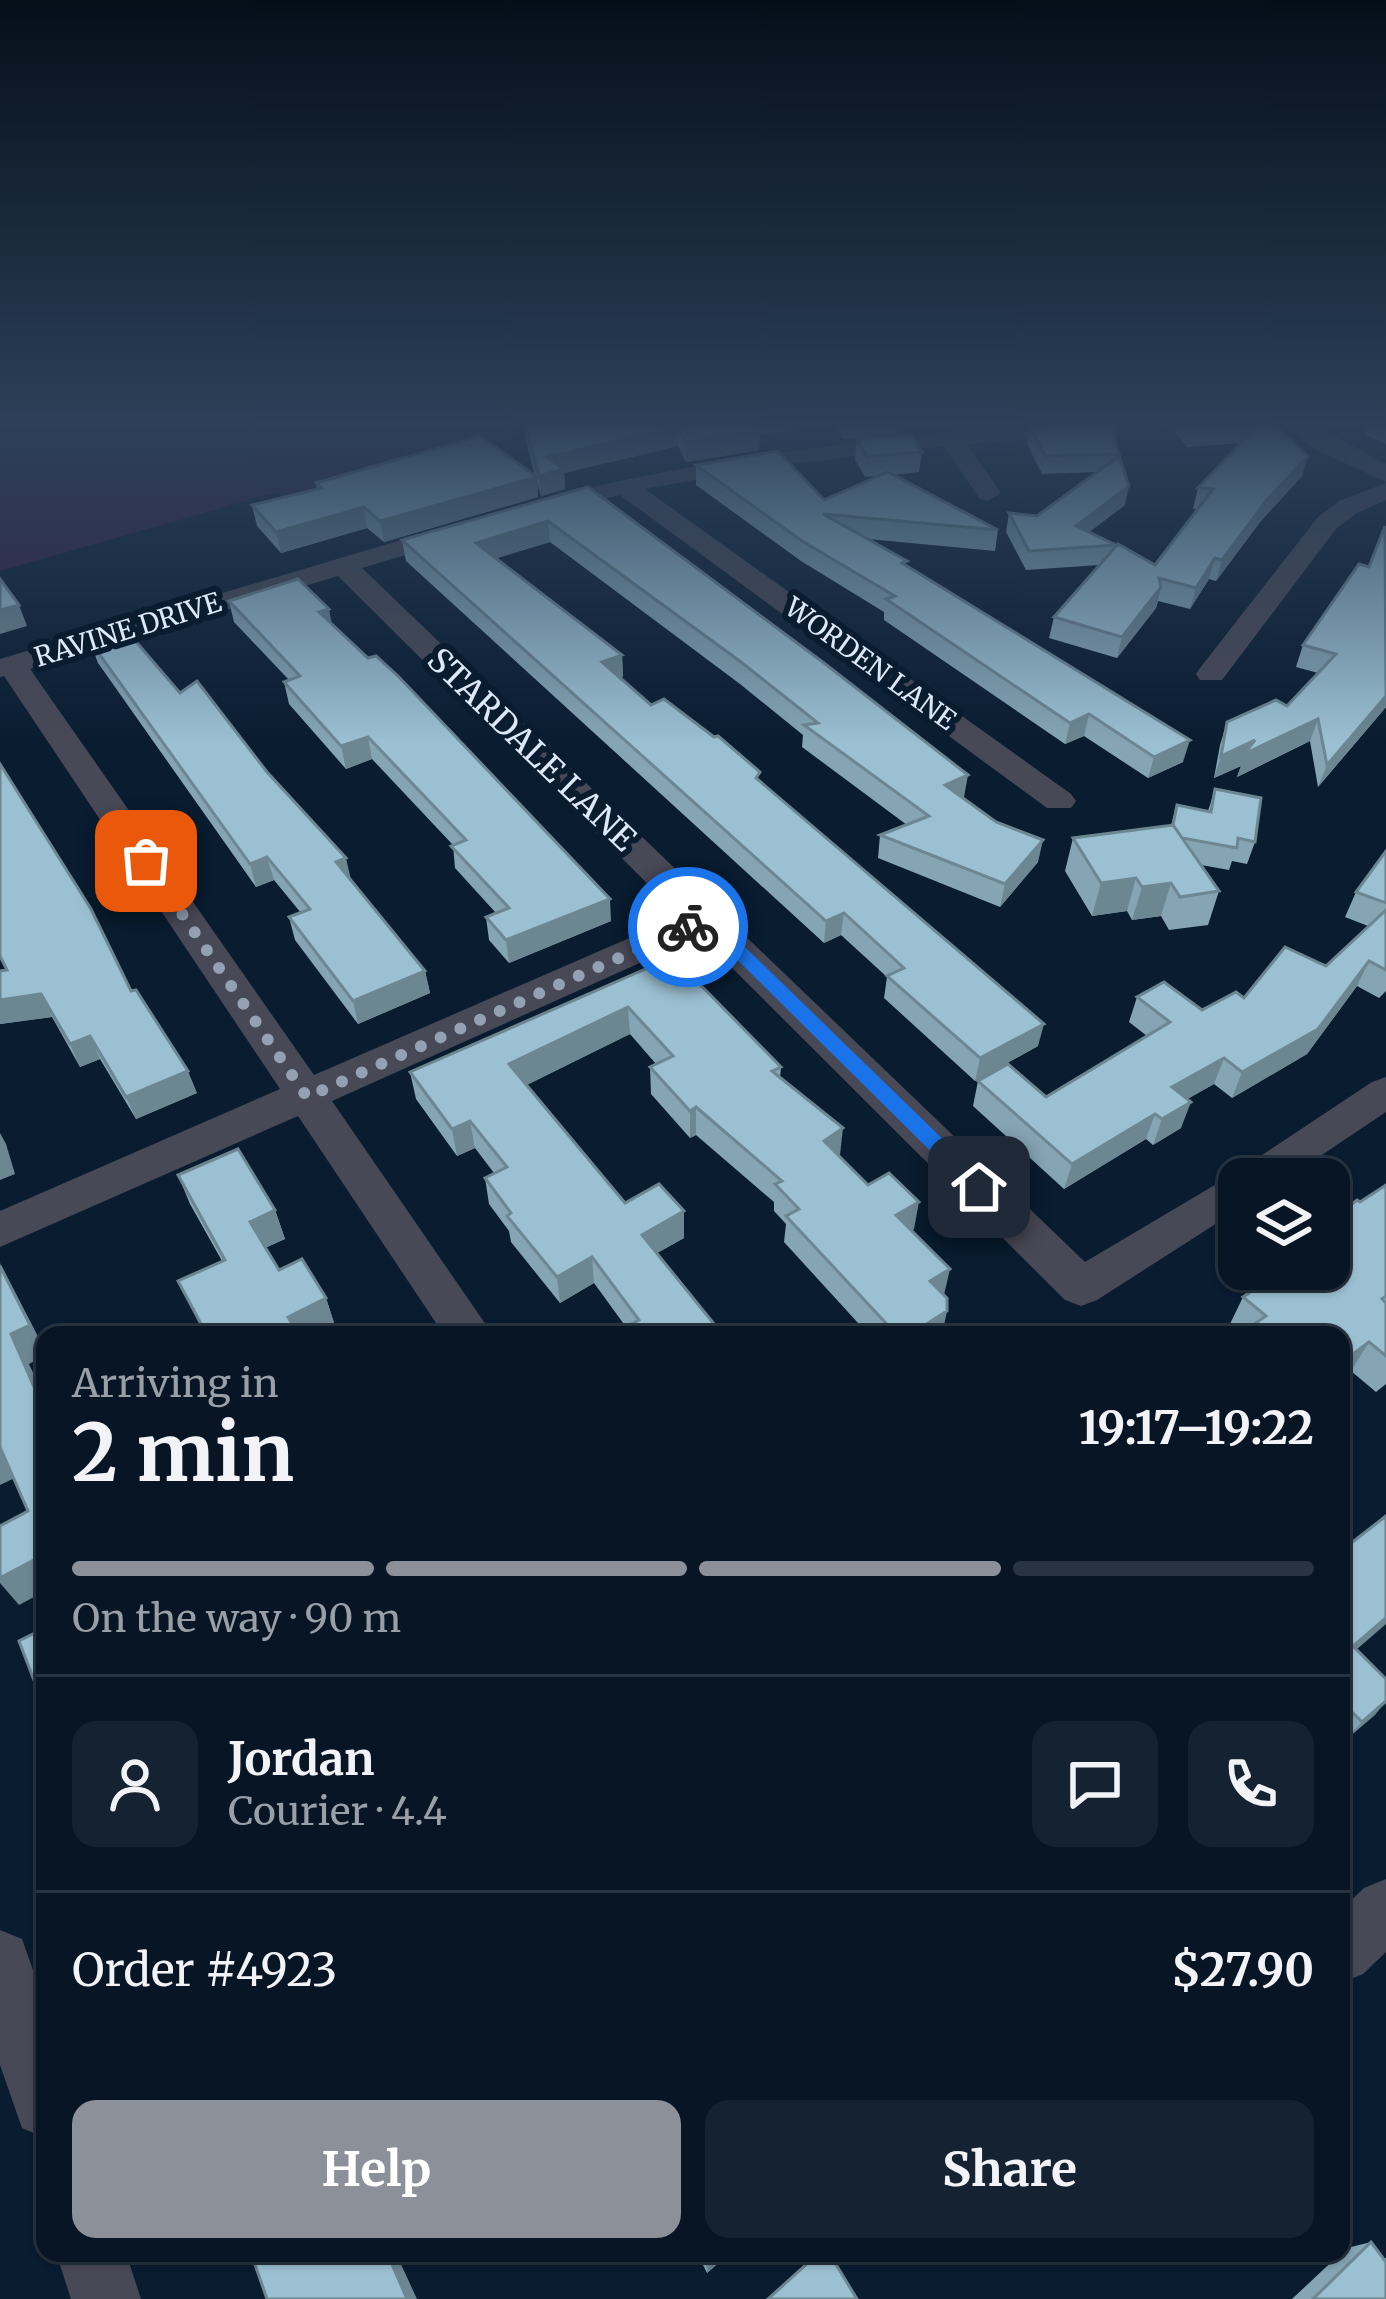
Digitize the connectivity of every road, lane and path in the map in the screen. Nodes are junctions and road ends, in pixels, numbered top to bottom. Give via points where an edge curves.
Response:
1 (467, 528) edge
2 (683, 528) edge
3 (1323, 528) edge
4 (343, 565) junction
5 (6, 667) edge
6 (1211, 674) dead end
7 (1059, 801) dead end
8 (706, 919) junction
9 (1386, 1092) edge
10 (307, 1097) junction
11 (1285, 1158) edge
12 (1218, 1201) edge
13 (0, 1230) edge
14 (464, 1326) edge
15 (1386, 1910) edge
16 (1350, 1944) edge
17 (0, 1961) edge
18 (36, 2076) edge
19 (94, 2262) edge
20 (106, 2299) edge

1 - 4 street, RAVINE DRIVE
2 - 7 street, WORDEN LANE
3 - 6 street
4 - 5 street, RAVINE DRIVE
4 - 8 street, STARDALE LANE
5 - 10 street
8 - 10 street
8 - 12 street, STARDALE LANE via 1081,1287
9 - 11 street
10 - 13 street
10 - 14 street
15 - 16 street
17 - 18 street
19 - 20 street

